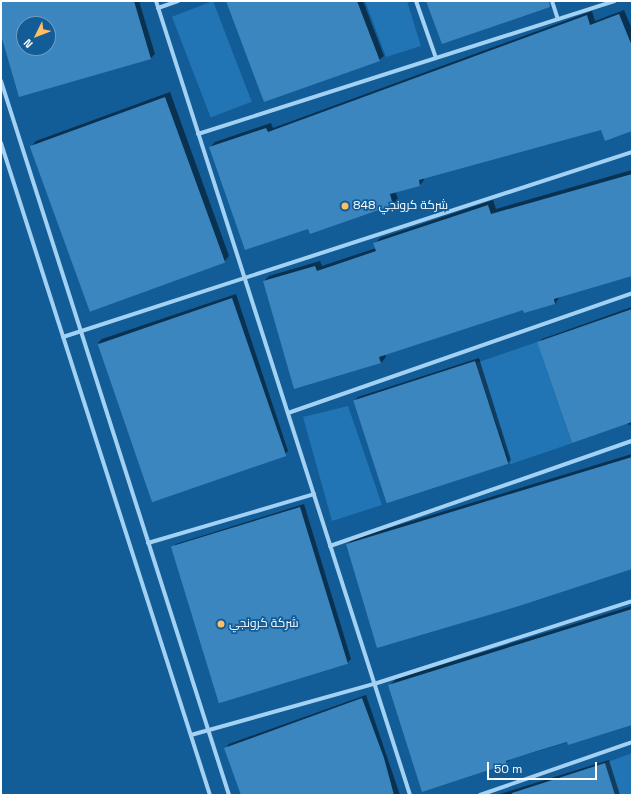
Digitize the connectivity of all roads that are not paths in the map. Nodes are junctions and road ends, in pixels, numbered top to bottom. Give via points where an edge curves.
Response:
1 (156, 1) edge
2 (178, 1) edge
3 (416, 1) edge
4 (552, 1) edge
5 (614, 1) edge
6 (158, 8) junction
7 (558, 19) junction
8 (436, 58) junction
9 (1, 81) edge
10 (198, 134) junction
11 (1, 143) edge
12 (632, 152) edge
13 (245, 280) junction
14 (632, 293) edge
15 (81, 331) junction
16 (62, 337) junction
17 (288, 413) junction
18 (632, 441) edge
19 (314, 494) junction
20 (148, 543) junction
21 (330, 546) junction
22 (632, 601) edge
23 (374, 684) junction
24 (208, 730) junction
25 (191, 735) junction
26 (632, 742) edge
27 (210, 795) edge
28 (229, 795) edge
29 (410, 795) edge
30 (480, 795) edge

1 - 6 street
2 - 6 street
3 - 8 street
4 - 7 street
5 - 7 street
6 - 10 street
7 - 8 street
8 - 10 street
9 - 15 street
10 - 13 street
11 - 16 street
12 - 13 street
13 - 15 street
13 - 17 street
14 - 17 street
15 - 16 street
15 - 20 street
16 - 25 street
17 - 19 street
18 - 21 street
19 - 20 street
19 - 21 street
20 - 24 street
21 - 23 street
22 - 23 street
23 - 24 street
23 - 29 street
24 - 25 street
24 - 28 street
25 - 27 street
26 - 30 street

